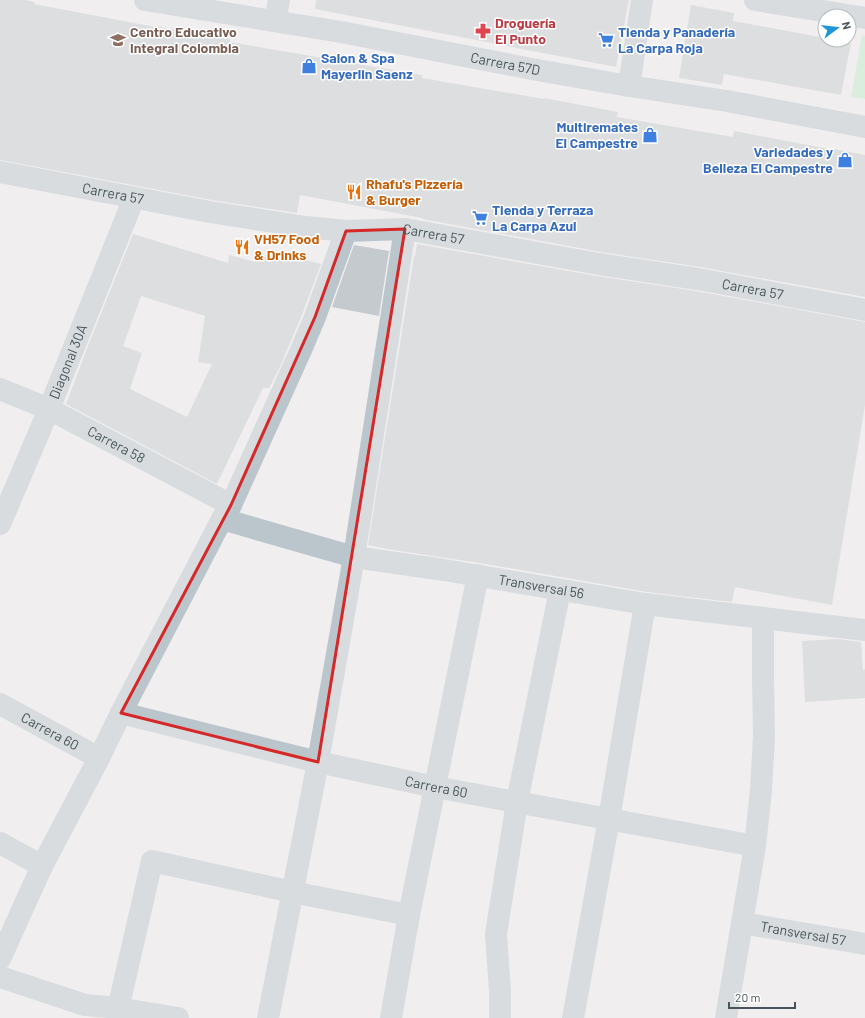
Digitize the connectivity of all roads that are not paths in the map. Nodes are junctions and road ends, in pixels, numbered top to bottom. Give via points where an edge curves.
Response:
1 (145, 0) edge
2 (279, 0) edge
3 (642, 0) edge
4 (755, 0) edge
5 (865, 18) edge
6 (276, 21) junction
7 (629, 86) junction
8 (865, 127) edge
9 (0, 172) edge
10 (134, 198) junction
11 (405, 229) junction
12 (346, 231) junction
13 (865, 310) edge
14 (0, 389) edge
15 (49, 409) junction
16 (227, 512) junction
17 (0, 524) edge
18 (354, 557) junction
19 (478, 576) junction
20 (560, 590) junction
21 (645, 604) junction
22 (763, 618) junction
23 (865, 630) edge
24 (0, 704) edge
25 (121, 713) junction
26 (100, 758) junction
27 (318, 762) junction
28 (435, 787) junction
29 (516, 802) junction
30 (609, 819) junction
31 (0, 843) edge
32 (755, 846) junction
33 (42, 866) junction
34 (292, 892) junction
35 (409, 915) junction
36 (742, 923) junction
37 (865, 944) edge
38 (0, 959) edge
39 (0, 977) edge
40 (117, 1013) edge
41 (178, 1018) edge
42 (268, 1018) edge
43 (391, 1018) edge
44 (500, 1018) edge
45 (573, 1018) edge
46 (726, 1018) edge

1 - 6 street, Carrera 57D
2 - 6 street
3 - 7 street
4 - 5 street
6 - 7 street, Carrera 57D
7 - 8 street, Carrera 57D
9 - 10 street, Carrera 57
10 - 12 street, Carrera 57 via 306,227
10 - 15 street, Diagonal 30A
11 - 12 street, Carrera 57
11 - 13 street, Carrera 57
11 - 18 street
12 - 16 street via 312,323
14 - 15 street, Carrera 58
15 - 16 street, Carrera 58
15 - 17 street, Diagonal 30A
16 - 18 street, Transversal 56
16 - 25 street
18 - 19 street, Transversal 56
18 - 27 street
19 - 20 street, Transversal 56
19 - 28 street
20 - 21 street, Transversal 56
20 - 29 street
21 - 22 street, Transversal 56
21 - 30 street
22 - 23 street, Transversal 56
22 - 32 street via 764,737
24 - 26 street, Carrera 60
25 - 26 street
25 - 27 street, Carrera 60
26 - 33 street
27 - 28 street, Carrera 60
27 - 34 street
28 - 29 street, Carrera 60
28 - 35 street
29 - 30 street, Carrera 60
29 - 44 street via 496,934
30 - 32 street, Carrera 60
30 - 45 street
31 - 33 street
32 - 36 street
33 - 38 street
34 - 35 street
34 - 40 street via 152,861
34 - 42 street
35 - 43 street
36 - 37 street, Transversal 57
36 - 46 street
39 - 40 street
40 - 41 street

